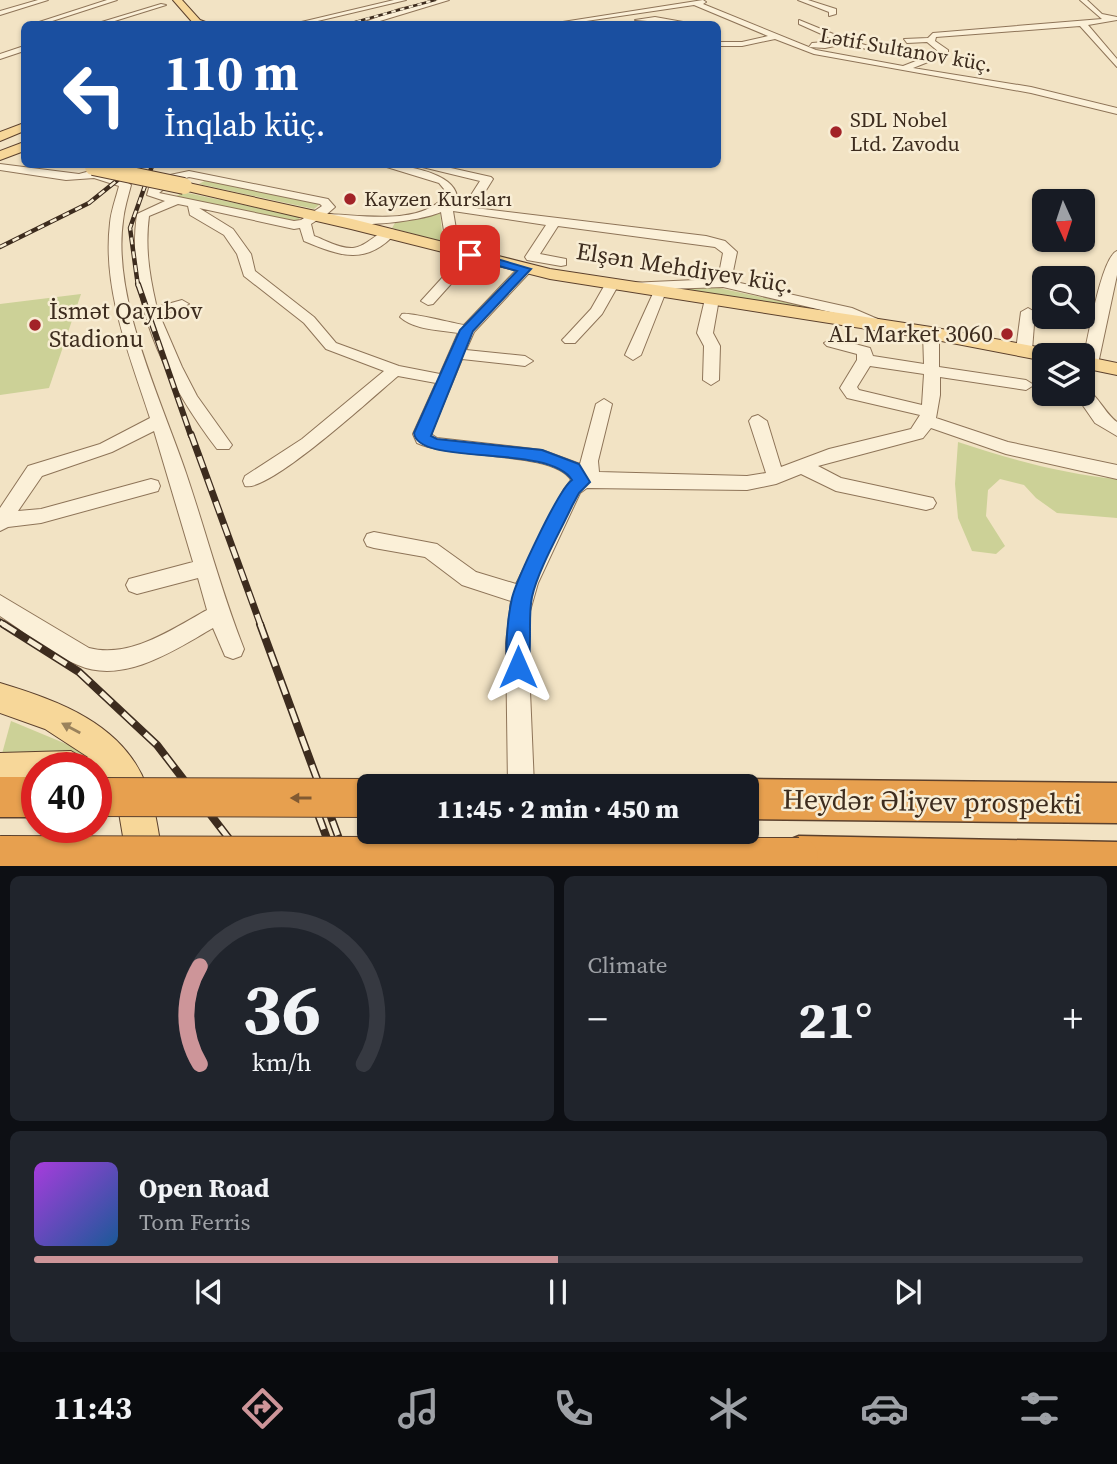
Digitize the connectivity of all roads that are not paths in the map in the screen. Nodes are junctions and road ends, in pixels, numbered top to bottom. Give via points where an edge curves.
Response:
1 (45, 0) edge
2 (114, 0) edge
3 (177, 0) edge
4 (402, 0) edge
5 (446, 0) edge
6 (676, 0) edge
7 (801, 0) edge
8 (1083, 0) edge
9 (162, 1) edge
10 (713, 1) edge
11 (355, 2) dead end
12 (690, 4) junction
13 (819, 6) junction
14 (797, 9) dead end
15 (359, 10) junction
16 (832, 14) dead end
17 (0, 15) edge
18 (171, 15) dead end
19 (1105, 18) junction
20 (1117, 18) edge
21 (11, 19) dead end
22 (48, 21) edge
23 (107, 21) edge
24 (196, 21) edge
25 (310, 21) edge
26 (372, 21) edge
27 (574, 21) edge
28 (636, 21) edge
29 (663, 21) edge
30 (738, 22) junction
31 (802, 22) dead end
32 (1084, 23) junction
33 (721, 25) edge
34 (836, 25) dead end
35 (814, 27) junction
36 (774, 37) junction
37 (930, 40) junction
38 (907, 41) dead end
39 (845, 42) junction
40 (788, 43) junction
41 (721, 44) edge
42 (876, 49) dead end
43 (21, 50) edge
44 (0, 57) edge
45 (1117, 64) edge
46 (903, 69) junction
47 (893, 77) dead end
48 (1117, 111) edge
49 (21, 128) edge
50 (0, 139) edge
51 (21, 143) edge
52 (21, 146) edge
53 (0, 156) edge
54 (21, 156) edge
55 (0, 167) edge
56 (396, 168) edge
57 (434, 168) edge
58 (90, 169) edge
59 (175, 201) junction
60 (197, 205) junction
61 (443, 206) junction
62 (467, 211) junction
63 (305, 221) junction
64 (554, 222) junction
65 (390, 233) junction
66 (280, 235) dead end
67 (470, 255) junction
68 (1117, 255) edge
69 (561, 262) dead end
70 (525, 269) junction
71 (724, 282) junction
72 (621, 285) junction
73 (661, 291) junction
74 (712, 299) junction
75 (428, 301) dead end
76 (182, 304) dead end
77 (1028, 312) dead end
78 (153, 313) junction
79 (407, 317) dead end
80 (887, 326) junction
81 (467, 330) junction
82 (932, 333) junction
83 (570, 340) dead end
84 (832, 343) dead end
85 (1092, 343) edge
86 (1024, 350) junction
87 (1032, 352) edge
88 (456, 354) junction
89 (633, 355) dead end
90 (865, 360) junction
91 (525, 361) dead end
92 (1095, 365) edge
93 (1117, 369) edge
94 (395, 370) junction
95 (933, 372) junction
96 (444, 380) junction
97 (711, 380) dead end
98 (1026, 386) dead end
99 (604, 404) dead end
100 (1092, 406) edge
101 (928, 416) junction
102 (159, 421) junction
103 (758, 421) dead end
104 (1117, 430) edge
105 (223, 445) dead end
106 (800, 466) junction
107 (1117, 472) edge
108 (777, 476) junction
109 (252, 481) dead end
110 (586, 481) junction
111 (151, 486) dead end
112 (926, 503) dead end
113 (1, 521) edge
114 (374, 540) dead end
115 (206, 567) junction
116 (137, 585) dead end
117 (522, 595) junction
118 (0, 604) edge
119 (219, 614) junction
120 (233, 649) dead end
121 (0, 698) edge
122 (21, 770) edge
123 (0, 771) edge
124 (112, 774) edge
125 (521, 774) edge
126 (113, 790) edge
127 (0, 797) edge
128 (21, 797) edge
129 (357, 798) edge
130 (759, 799) edge
131 (787, 800) joint
132 (1117, 803) edge
133 (522, 844) edge
134 (0, 855) edge
135 (1117, 863) edge
136 (146, 866) edge
137 (523, 866) edge

1 - 17 street
2 - 22 street
3 - 24 main road
4 - 15 street
5 - 26 street
6 - 12 street, Lətif Sultanov küç.
7 - 13 street
8 - 19 street
9 - 18 main road
9 - 23 street
10 - 12 street
11 - 15 street
12 - 27 street
12 - 30 street, Lətif Sultanov küç.
13 - 14 street
13 - 16 street
15 - 25 street
17 - 21 street
19 - 20 street
19 - 32 street
28 - 29 street
30 - 33 street
30 - 36 street, Lətif Sultanov küç.
31 - 35 street
32 - 37 street via 935,35
32 - 45 street
34 - 35 street
35 - 39 street
36 - 40 street, Lətif Sultanov küç.
36 - 41 street
37 - 38 street
37 - 46 street via 944,52
39 - 40 street via 822,46
39 - 42 street
40 - 46 street, Lətif Sultanov küç.
43 - 44 street
46 - 47 street
46 - 48 street, Lətif Sultanov küç. via 1026,89
49 - 50 main road
50 - 51 main road
52 - 53 main road
53 - 54 main road
55 - 58 street via 71,179
56 - 61 street via 443,181 451,191
57 - 62 street via 487,179
58 - 63 main road, Elşən Mehdiyev küç., bridge via 184,186
58 - 102 street via 125,186 116,223 117,277 126,322
59 - 60 street
59 - 63 street via 156,197 153,190 174,177 194,174 328,204
59 - 78 street via 148,210 142,218 141,261
60 - 63 street
60 - 94 street via 194,212 233,237 249,272 309,320 331,346
61 - 62 street
61 - 63 street via 426,214 390,219
61 - 67 street via 452,243
62 - 64 street
63 - 65 main road, Elşən Mehdiyev küç.
63 - 65 street via 308,238 348,253 364,252
63 - 66 street
64 - 69 street via 532,257
64 - 71 street via 720,244 730,254
65 - 67 main road, Elşən Mehdiyev küç.
67 - 70 main road, Elşən Mehdiyev küç.
67 - 75 street
68 - 85 street
70 - 72 main road, Elşən Mehdiyev küç.
70 - 81 street
71 - 72 street
71 - 80 street via 846,311
72 - 73 main road, Elşən Mehdiyev küç.
72 - 83 street
73 - 74 main road, Elşən Mehdiyev küç.
73 - 89 street
74 - 80 main road, Elşən Mehdiyev küç.
74 - 97 street via 705,333 712,346
76 - 78 street
77 - 86 street
78 - 105 street via 197,411
79 - 81 street
80 - 82 main road, Elşən Mehdiyev küç.
81 - 88 street
82 - 86 main road, Elşən Mehdiyev küç.
82 - 95 street
84 - 90 street via 865,351
86 - 87 main road, Elşən Mehdiyev küç.
88 - 91 street
88 - 96 street
90 - 95 street
90 - 101 street via 850,380 848,391
92 - 93 main road
94 - 96 street
94 - 109 street via 308,443
95 - 98 street
95 - 101 street
96 - 110 street via 422,433 427,443 542,456 573,468
99 - 110 street
100 - 104 street
101 - 106 street via 917,433 829,454
101 - 107 street via 1006,448
102 - 113 street via 123,442 35,471
102 - 115 street
103 - 108 street
106 - 108 street
106 - 112 street via 836,484
108 - 110 street via 734,484
110 - 117 street via 573,489 563,506
111 - 113 street via 41,516
114 - 117 street via 430,550 469,579
115 - 116 street
115 - 119 street
117 - 125 street via 517,643
118 - 119 street via 83,657 102,662 159,647
119 - 120 street
126 -> 121 main road via 112,757 97,744 51,717
122 - 123 main road
124 - 126 main road
129 -> 126 highway, bridge
126 - 136 main road
127 - 128 highway
130 - 131 highway, Heydər Əliyev prospekti
131 - 132 highway, Heydər Əliyev prospekti
133 - 137 street
134 - 135 highway, bridge

